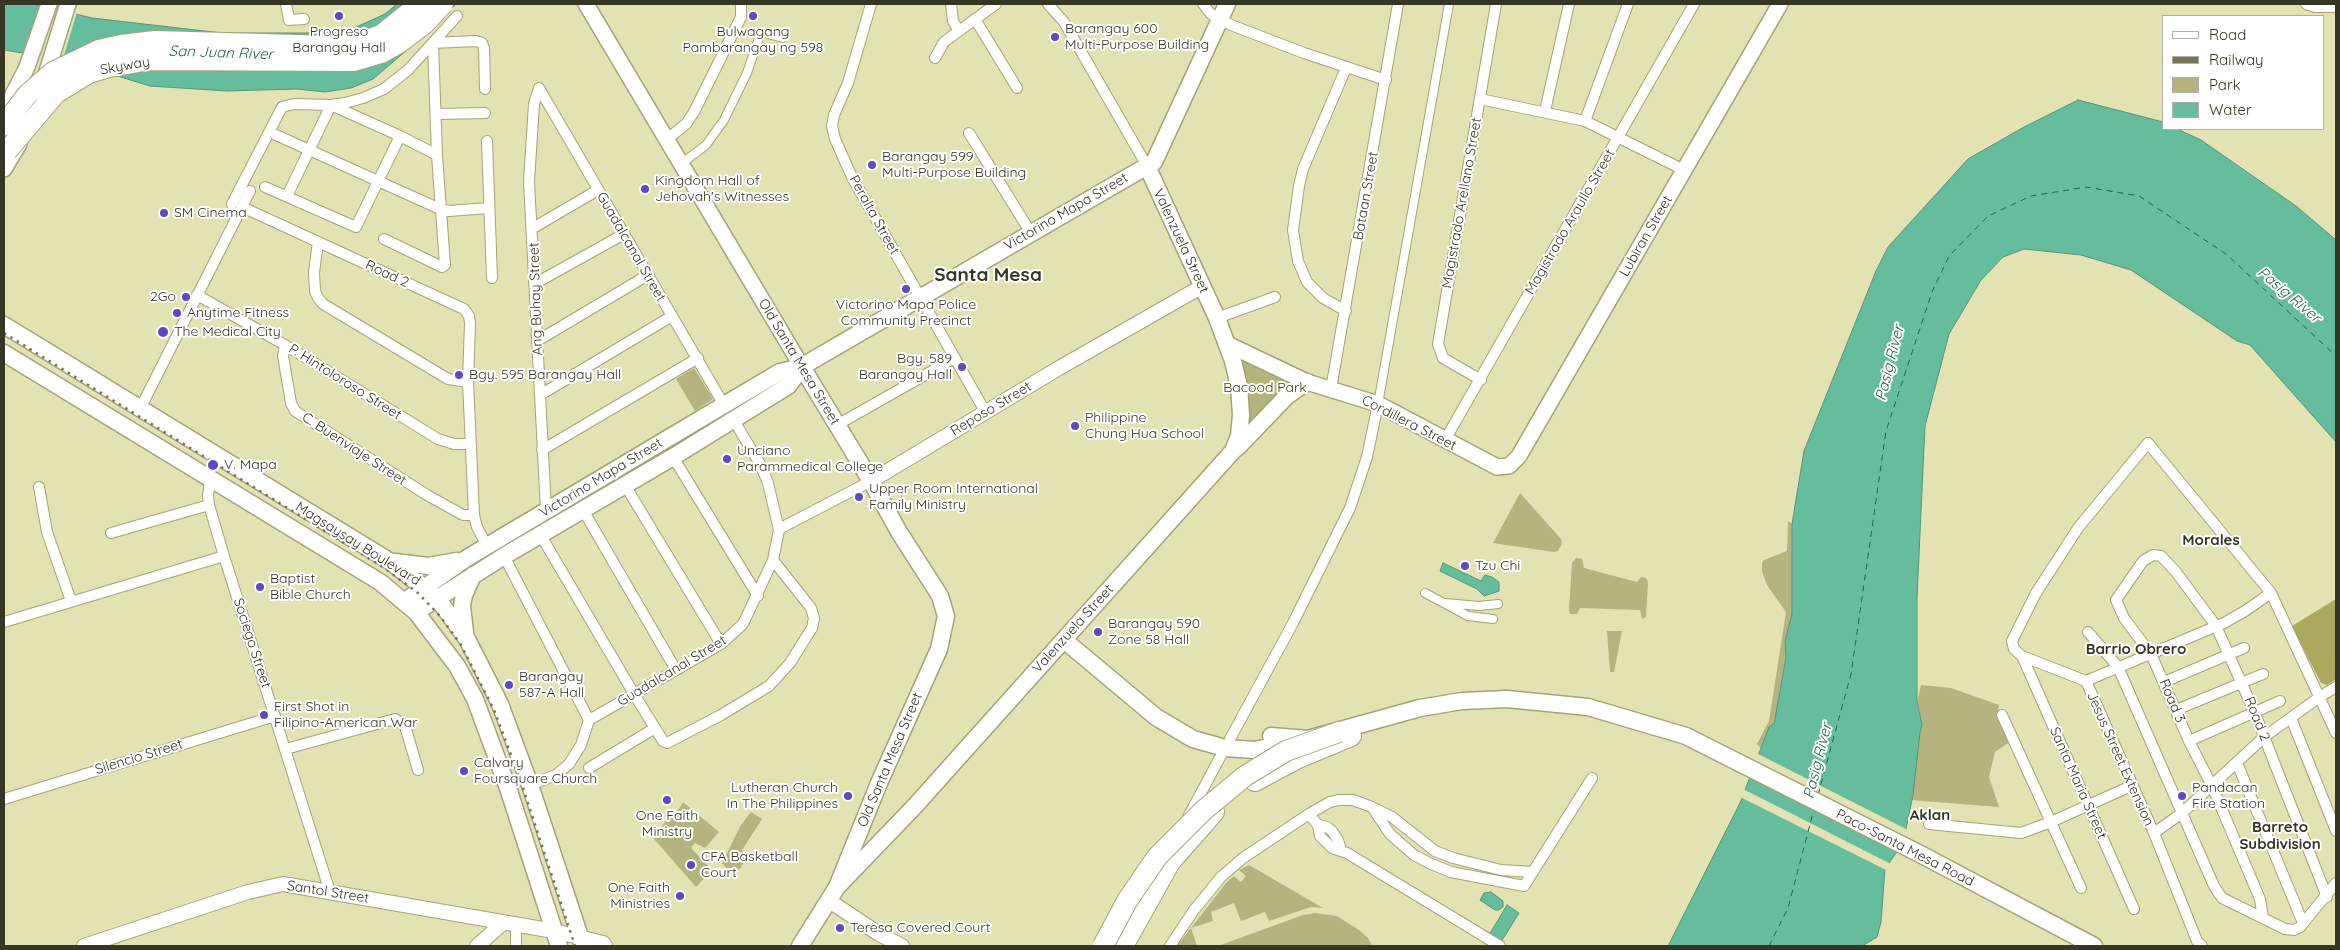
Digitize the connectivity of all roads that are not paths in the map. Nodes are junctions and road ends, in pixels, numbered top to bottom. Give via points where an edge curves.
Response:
1 (49, 4) edge
2 (68, 4) edge
3 (286, 4) edge
4 (420, 4) edge
5 (586, 4) edge
6 (743, 4) edge
7 (872, 4) edge
8 (951, 4) edge
9 (996, 4) edge
10 (1048, 4) edge
11 (1203, 4) edge
12 (1227, 4) edge
13 (1398, 4) edge
14 (1449, 4) edge
15 (1496, 4) edge
16 (1568, 4) edge
17 (1628, 4) edge
18 (1694, 4) edge
19 (1780, 4) edge
20 (2306, 4) edge
21 (2336, 7) edge
22 (450, 10) edge
23 (304, 19) dead end
24 (975, 19) junction
25 (1220, 20) junction
26 (959, 31) junction
27 (783, 38) dead end
28 (433, 43) junction
29 (935, 58) dead end
30 (1346, 68) junction
31 (1386, 80) junction
32 (539, 88) joint
33 (1017, 88) dead end
34 (485, 89) dead end
35 (1480, 99) junction
36 (331, 105) junction
37 (1545, 111) junction
38 (4, 112) edge
39 (485, 112) dead end
40 (436, 114) junction
41 (1585, 121) junction
42 (4, 125) edge
43 (969, 133) dead end
44 (276, 135) dead end
45 (400, 136) junction
46 (1619, 136) junction
47 (666, 140) junction
48 (487, 141) dead end
49 (309, 150) junction
50 (437, 155) junction
51 (4, 156) edge
52 (681, 164) junction
53 (1147, 166) junction
54 (4, 169) edge
55 (1684, 170) junction
56 (377, 181) junction
57 (265, 187) dead end
58 (598, 190) junction
59 (250, 191) dead end
60 (286, 196) junction
61 (237, 206) junction
62 (488, 208) junction
63 (440, 209) junction
64 (533, 228) junction
65 (1031, 233) junction
66 (624, 234) junction
67 (384, 239) dead end
68 (318, 242) junction
69 (648, 275) junction
70 (492, 278) dead end
71 (536, 283) junction
72 (1202, 287) junction
73 (198, 295) junction
74 (1275, 297) dead end
75 (920, 299) junction
76 (1346, 311) junction
77 (672, 316) junction
78 (1216, 318) junction
79 (4, 325) edge
80 (537, 341) junction
81 (1227, 344) junction
82 (285, 345) junction
83 (4, 353) edge
84 (698, 358) junction
85 (954, 358) junction
86 (802, 368) junction
87 (1481, 380) junction
88 (468, 382) junction
89 (1307, 382) junction
90 (1331, 389) junction
91 (540, 395) junction
92 (724, 404) junction
93 (1378, 404) junction
94 (140, 409) junction
95 (986, 413) junction
96 (733, 419) junction
97 (837, 425) junction
98 (1444, 440) junction
99 (470, 444) junction
100 (542, 450) junction
101 (1233, 451) junction
102 (673, 457) junction
103 (1509, 466) joint
104 (210, 480) junction
105 (871, 481) junction
106 (625, 485) junction
107 (39, 487) dead end
108 (209, 505) junction
109 (583, 510) junction
110 (546, 511) junction
111 (474, 515) junction
112 (779, 529) junction
113 (112, 533) dead end
114 (540, 534) junction
115 (487, 546) junction
116 (224, 556) junction
117 (504, 556) junction
118 (2161, 556) joint
119 (466, 558) junction
120 (773, 560) junction
121 (391, 562) junction
122 (473, 575) junction
123 (431, 592) junction
124 (1425, 593) dead end
125 (2271, 593) junction
126 (758, 596) junction
127 (71, 601) junction
128 (1443, 603) junction
129 (1498, 604) dead end
130 (411, 606) junction
131 (1493, 619) dead end
132 (4, 622) edge
133 (2216, 626) junction
134 (2088, 632) dead end
135 (1066, 636) junction
136 (467, 639) junction
137 (720, 644) junction
138 (2244, 648) dead end
139 (2152, 654) junction
140 (2229, 654) junction
141 (2022, 656) junction
142 (2118, 668) junction
143 (676, 670) junction
144 (2263, 674) dead end
145 (2086, 681) junction
146 (2164, 682) junction
147 (2242, 682) junction
148 (2336, 687) edge
149 (634, 694) junction
150 (2321, 696) junction
151 (2280, 701) dead end
152 (2176, 710) junction
153 (2254, 711) junction
154 (2002, 715) dead end
155 (275, 716) junction
156 (2291, 718) junction
157 (589, 720) junction
158 (655, 728) junction
159 (2336, 733) edge
160 (1305, 734) junction
161 (2264, 737) junction
162 (2189, 741) junction
163 (1227, 744) junction
164 (286, 750) junction
165 (2237, 763) junction
166 (589, 768) dead end
167 (418, 770) dead end
168 (1592, 778) dead end
169 (530, 785) junction
170 (2132, 786) junction
171 (2212, 786) junction
172 (4, 799) edge
173 (2088, 805) junction
174 (1372, 807) junction
175 (2182, 813) junction
176 (1309, 814) junction
177 (2051, 822) junction
178 (1929, 824) dead end
179 (2336, 831) edge
180 (2154, 833) junction
181 (860, 852) junction
182 (1533, 872) junction
183 (1154, 882) dead end
184 (2336, 883) edge
185 (2080, 888) dead end
186 (330, 892) junction
187 (832, 894) junction
188 (2327, 897) junction
189 (2134, 909) dead end
190 (2263, 918) junction
191 (2303, 923) junction
192 (510, 924) junction
193 (556, 939) edge
194 (581, 941) edge
195 (107, 943) edge
196 (84, 946) edge
197 (477, 946) edge
198 (516, 946) edge
199 (605, 946) edge
200 (800, 946) edge
201 (902, 946) edge
202 (1103, 946) edge
203 (1123, 946) edge
204 (1170, 946) edge
205 (1500, 946) edge
206 (2094, 946) edge
207 (2202, 946) edge

1 - 38 main road via 27,67
2 - 54 main road via 19,144
3 - 23 street via 290,20
4 - 42 highway, Skyway, bridge via 381,35 356,44 155,41 99,50 53,72 27,95
5 - 47 main road, Old Santa Mesa Street
6 - 47 street via 741,17 694,112 686,124
7 - 75 street, Peralta Street via 832,126 839,151
8 - 26 street via 953,21
9 - 24 street
10 - 53 street via 1064,22
11 - 25 street
12 - 25 main road, Victorino Mapa Street
13 - 31 street, Bataan Street
14 - 93 street
15 - 35 street, Magistrado Arellano Street
16 - 37 street
17 - 41 street
18 - 46 street, Magistrado Araullo Street
19 - 55 main road, Lubiran Street
20 - 21 street
22 - 28 street
22 - 51 highway, Skyway, bridge via 381,53 354,61 150,60 89,73 56,93
24 - 26 street
24 - 33 street
25 - 30 street
25 - 53 main road, Victorino Mapa Street via 1158,156
26 - 29 street via 944,42
27 - 52 street via 761,32 747,73 724,120 706,145
28 - 34 street via 482,43
28 - 36 street via 408,70 384,89 363,98
28 - 40 street
30 - 31 street
30 - 76 street via 1303,168 1293,230 1298,261 1307,282 1324,298
31 - 76 street, Bataan Street
32 - 58 street, Guadalcanal Street
32 - 64 street, Ang Buhay Street via 534,104 529,181
35 - 37 street
35 - 87 street, Magistrado Arellano Street via 1438,344 1443,358
36 - 45 street
36 - 49 street
36 - 61 street via 294,104 282,107
37 - 41 street
39 - 40 street
40 - 50 street
41 - 46 street
43 - 65 street
44 - 49 street
45 - 50 street
45 - 56 street
46 - 55 street
46 - 87 street, Magistrado Araullo Street
47 - 52 main road, Old Santa Mesa Street
48 - 62 street
49 - 56 street
49 - 60 street
50 - 63 street
52 - 86 main road, Old Santa Mesa Street
53 - 65 main road, Victorino Mapa Street
53 - 72 main road, Valenzuela Street
55 - 103 main road, Lubiran Street via 1519,456
56 - 60 street via 356,227
56 - 63 street
57 - 60 street
58 - 64 street
58 - 66 street, Guadalcanal Street
59 - 61 street
61 - 68 street, Road 2
61 - 73 street
62 - 63 street
62 - 70 street
63 - 67 street via 444,267
64 - 71 street, Ang Buhay Street
65 - 75 main road, Victorino Mapa Street
66 - 69 street, Guadalcanal Street
66 - 71 street
68 - 88 street via 315,291 324,304 448,379
68 - 88 street, Road 2 via 464,309 470,323
69 - 77 street, Guadalcanal Street
69 - 80 street
71 - 80 street, Ang Buhay Street
72 - 78 main road, Valenzuela Street
72 - 95 street, Reposo Street
73 - 82 street, P. Hintoloroso Street
73 - 94 street
74 - 78 street
75 - 85 street, Peralta Street
75 - 86 main road, Victorino Mapa Street
76 - 90 street, Bataan Street
77 - 84 street, Guadalcanal Street
77 - 91 street
78 - 81 main road, Valenzuela Street
79 - 94 main road, Magsaysay Boulevard
80 - 91 street, Ang Buhay Street
81 - 89 main road
81 - 101 main road, Valenzuela Street via 1241,402 1241,427
82 - 99 street, P. Hintoloroso Street via 438,439
82 - 111 street, C. Buenviaje Street via 283,356 295,411 426,495 463,515
83 - 104 main road, Magsaysay Boulevard
84 - 92 street, Guadalcanal Street
84 - 100 street
85 - 95 street, Peralta Street
85 - 97 street
86 - 92 main road, Victorino Mapa Street via 780,372
86 - 96 main road, Victorino Mapa Street via 788,386
86 - 97 main road, Old Santa Mesa Street
87 - 98 street, Magistrado Araullo Street
88 - 99 street
89 - 90 main road, Cordillera Street
89 - 101 main road via 1287,396
90 - 93 main road, Cordillera Street
91 - 100 street, Ang Buhay Street
92 - 110 main road, Victorino Mapa Street
93 - 98 main road, Cordillera Street
93 - 163 street via 1367,457 1350,508 1293,623
94 - 121 main road, Magsaysay Boulevard
95 - 105 street, Reposo Street
96 - 102 main road, Victorino Mapa Street
96 - 112 street, Guadalcanal Street via 768,483
97 - 105 main road, Old Santa Mesa Street
98 - 103 main road, Cordillera Street via 1496,467
99 - 111 street
100 - 110 street, Ang Buhay Street
101 - 135 main road, Valenzuela Street
102 - 106 main road, Victorino Mapa Street
102 - 126 street
104 - 108 street, Sociego Street
104 - 130 main road, Magsaysay Boulevard via 380,582
105 - 112 street, Reposo Street
105 - 181 main road, Old Santa Mesa Street via 940,596 946,616 939,649
106 - 109 main road, Victorino Mapa Street
106 - 137 street
107 - 127 street via 47,532
108 - 113 street
108 - 116 street, Sociego Street
109 - 114 main road, Victorino Mapa Street
109 - 143 street
110 - 115 main road, Victorino Mapa Street
111 - 115 street
112 - 120 street, Guadalcanal Street
114 - 117 main road, Victorino Mapa Street
114 - 149 street
115 - 119 main road, Victorino Mapa Street
116 - 127 street
116 - 155 street, Sociego Street
117 - 122 main road, Victorino Mapa Street
117 - 157 street
118 - 133 street, Road 2
118 - 139 street, Road 3 via 2153,555 2143,561 2116,600 2124,618
119 - 121 main road via 428,566
119 - 123 main road, Victorino Mapa Street
120 - 126 street, Guadalcanal Street
120 - 158 street via 811,608 814,618 812,628 790,663 769,686 672,743 663,741
121 - 123 main road, Magsaysay Boulevard
122 - 123 main road, Victorino Mapa Street
122 - 136 main road via 462,606
123 - 130 main road, Victorino Mapa Street
123 - 136 main road, Magsaysay Boulevard
124 - 128 street
125 - 133 street
125 - 141 street via 2148,443 2078,528 2040,587 2012,641 2014,649
125 - 150 street
126 - 137 street, Guadalcanal Street via 743,624
127 - 132 street
128 - 129 street
128 - 131 street via 1468,616
130 - 193 main road, Magsaysay Boulevard via 457,666 479,707
133 - 139 street
133 - 140 street, Road 2
134 - 142 street
135 - 163 main road, Paco-Santa Mesa Road via 1170,727 1193,739
135 - 181 main road, Valenzuela Street via 914,807
136 - 169 main road, Magsaysay Boulevard via 500,704
137 - 143 street, Guadalcanal Street
138 - 140 street
139 - 142 street
139 - 146 street, Road 3
140 - 146 street
140 - 147 street, Road 2
141 - 145 street, Jesus Street Extension
141 - 173 street, Santa Maria Street
142 - 145 street
142 - 175 street
143 - 149 street, Guadalcanal Street
144 - 147 street
145 - 170 street, Jesus Street Extension
146 - 152 street, Road 3
147 - 152 street
147 - 153 street, Road 2
148 - 150 street
149 - 157 street, Guadalcanal Street
149 - 158 street
150 - 156 street
150 - 159 street
151 - 153 street
152 - 162 street, Road 3
153 - 161 street, Road 2
153 - 162 street
154 - 177 street
155 - 164 street, Sociego Street
155 - 172 street, Silencio Street
156 - 161 street
156 - 179 street
157 - 169 street via 581,745 569,764 556,775
158 - 166 street
160 - 163 main road, Paco-Santa Mesa Road
160 - 163 main road, Paco-Santa Mesa Road via 1255,750
160 - 206 main road, Paco-Santa Mesa Road via 1462,701 1507,699 1588,707 1686,736
161 - 165 street
161 - 188 street, Road 2
162 - 171 street, Road 3
163 - 183 street
164 - 167 street via 395,719 405,726
164 - 186 street, Sociego Street
165 - 171 street
165 - 191 street
168 - 182 street
169 - 194 main road, Magsaysay Boulevard
170 - 173 street
170 - 180 street, Jesus Street Extension
171 - 175 street
171 - 190 street, Road 3 via 2260,899
173 - 177 street
173 - 189 street, Santa Maria Street
174 - 176 street via 1353,800 1338,800
174 - 182 street via 1435,851 1501,870
174 - 182 street via 1390,834 1414,855 1451,872 1524,886
175 - 180 street
175 - 190 street via 2222,898
176 - 204 street via 1275,834 1221,877
176 - 205 street via 1318,825 1319,834 1332,848 1341,850
177 - 178 street via 2021,833
177 - 185 street
180 - 207 street, Jesus Street Extension via 2197,941
181 - 187 main road, Old Santa Mesa Street
184 - 188 street
186 - 192 street, Santol Street
186 - 195 street, Santol Street via 274,885
187 - 200 main road, Old Santa Mesa Street
187 - 201 street via 878,934
188 - 191 street
190 - 191 street via 2289,930 2297,929
192 - 193 street, Santol Street
192 - 197 street
192 - 198 street
193 - 194 street, Santol Street
194 - 199 street, Santol Street via 603,943
195 - 196 street, Santol Street
202 - 203 highway, bridge via 1157,857 1204,810 1245,776 1286,751 1345,734 1267,773 1218,807 1170,862

